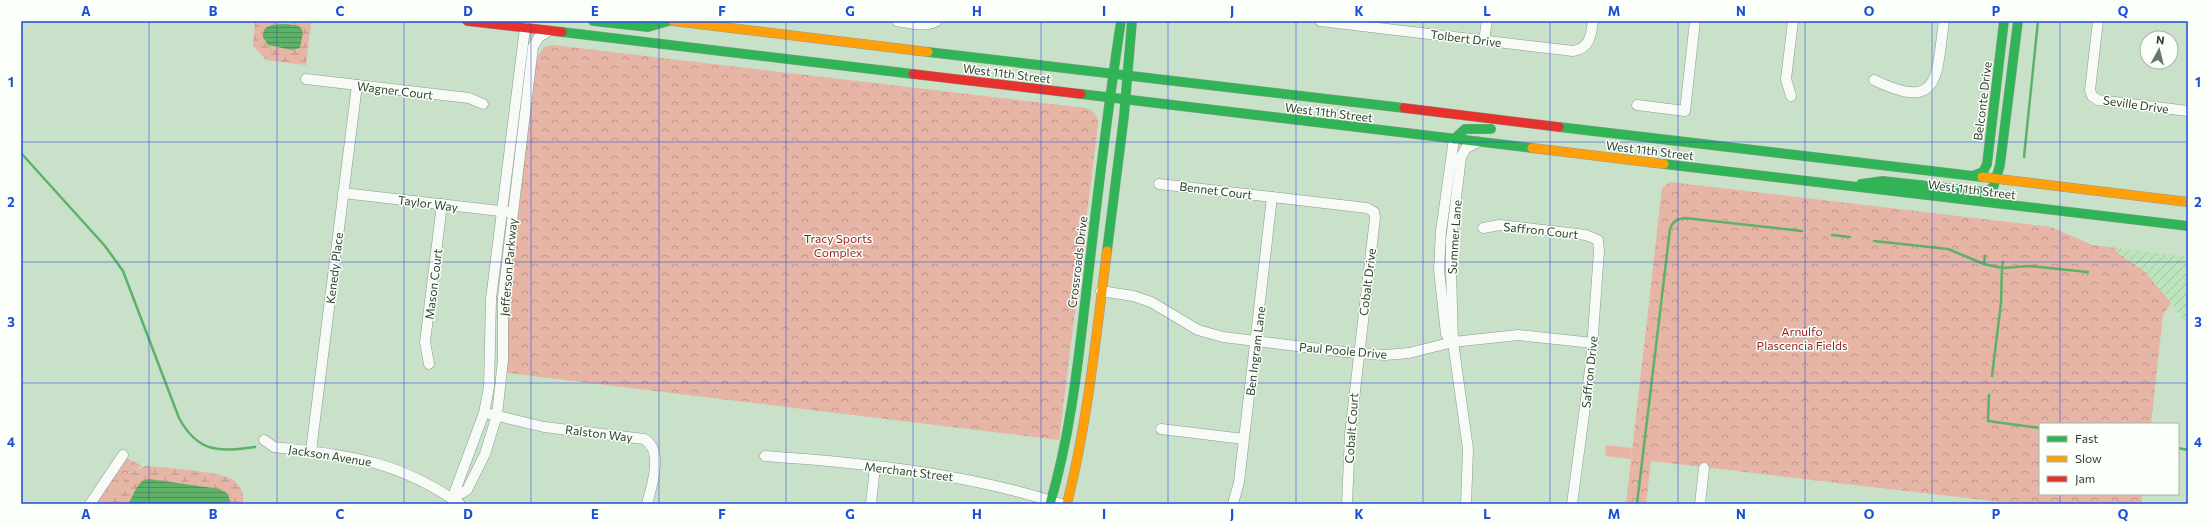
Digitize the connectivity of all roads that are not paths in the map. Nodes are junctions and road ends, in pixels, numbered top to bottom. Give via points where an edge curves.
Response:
1 (466, 21) edge
2 (593, 21) edge
3 (669, 21) edge
4 (673, 21) edge
5 (897, 21) edge
6 (1121, 21) edge
7 (1132, 21) edge
8 (1320, 21) edge
9 (1487, 21) edge
10 (1593, 21) edge
11 (1695, 21) edge
12 (1793, 21) edge
13 (1944, 21) edge
14 (2004, 21) edge
15 (2018, 21) edge
16 (2098, 21) edge
17 (936, 22) edge
18 (527, 24) edge
19 (550, 31) junction
20 (1484, 40) junction
21 (1114, 73) junction
22 (1127, 75) junction
23 (306, 79) dead end
24 (1874, 80) dead end
25 (357, 85) junction
26 (1791, 96) dead end
27 (1110, 98) junction
28 (1125, 100) junction
29 (484, 104) dead end
30 (1637, 106) dead end
31 (2188, 111) edge
32 (1503, 130) dead end
33 (1591, 130) junction
34 (1563, 138) dead end
35 (1454, 139) junction
36 (1478, 142) junction
37 (1973, 176) junction
38 (1996, 179) junction
39 (1159, 184) dead end
40 (1853, 186) junction
41 (343, 193) junction
42 (1272, 197) junction
43 (2188, 202) edge
44 (442, 204) junction
45 (502, 212) junction
46 (513, 212) junction
47 (1374, 212) joint
48 (2188, 226) edge
49 (1483, 228) dead end
50 (1598, 240) joint
51 (1101, 292) junction
52 (1256, 341) junction
53 (1453, 342) junction
54 (1593, 343) junction
55 (1358, 353) junction
56 (429, 364) dead end
57 (484, 414) junction
58 (497, 415) junction
59 (1160, 429) dead end
60 (1244, 439) junction
61 (264, 440) dead end
62 (311, 451) junction
63 (123, 455) dead end
64 (765, 456) dead end
65 (875, 467) junction
66 (1704, 468) dead end
67 (454, 502) edge
68 (1054, 503) edge
69 (90, 504) edge
70 (647, 504) edge
71 (871, 504) edge
72 (1066, 504) edge
73 (1233, 504) edge
74 (1347, 504) edge
75 (1466, 504) edge
76 (1572, 504) edge
77 (1700, 504) edge

1 - 18 main road, West 11th Street
2 - 3 main road via 648,27
4 - 21 main road, West 11th Street
5 - 17 street via 921,24
6 - 21 main road, Crossroads Drive
7 - 22 main road
8 - 20 street, Tolbert Drive
9 - 20 street
10 - 20 street, Tolbert Drive via 1589,42 1586,46 1573,51
11 - 30 street via 1685,112
12 - 26 street via 1786,79
13 - 24 street via 1937,70 1928,89 1907,92 1890,88
14 - 37 main road, Belconte Drive via 1987,164 1982,172
15 - 38 main road via 2000,165
16 - 31 street, Seville Drive via 2090,90 2092,96 2098,100
18 - 19 main road, West 11th Street
18 - 45 street, Jefferson Parkway
19 - 27 main road, West 11th Street
19 - 46 street, Jefferson Parkway via 539,37 532,47
21 - 22 main road, West 11th Street
21 - 27 main road, Crossroads Drive
22 - 28 main road
22 - 33 main road, West 11th Street
23 - 25 street, Wagner Court
25 - 29 street, Wagner Court via 468,98
25 - 41 street, Kenedy Place
27 - 28 main road, West 11th Street
27 - 68 main road, Crossroads Drive via 1070,420
28 - 35 main road, West 11th Street
28 - 51 main road
32 - 35 main road via 1468,127 1459,132
33 - 34 main road
33 - 37 main road, West 11th Street
35 - 36 main road, West 11th Street
35 - 53 street, Summer Lane via 1441,231 1439,270 1446,334
36 - 40 main road, West 11th Street
36 - 53 street, Summer Lane via 1463,152 1451,240
37 - 38 main road, West 11th Street
38 - 40 main road via 1993,188 1982,192 1882,181
38 - 43 main road, West 11th Street
39 - 42 street, Bennet Court
40 - 48 main road, West 11th Street
41 - 44 street, Taylor Way
41 - 62 street, Kenedy Place
42 - 47 street, Bennet Court via 1368,208
42 - 52 street, Ben Ingram Lane
44 - 45 street, Taylor Way
44 - 56 street, Mason Court via 425,342
45 - 46 street, Taylor Way
45 - 57 street, Jefferson Parkway via 491,299 491,366
46 - 58 street, Jefferson Parkway via 503,296 503,360
47 - 55 street, Cobalt Drive
49 - 50 street, Saffron Court via 1500,224 1586,235
50 - 54 street, Saffron Drive
51 - 52 street, Paul Poole Drive via 1133,296 1151,302 1198,330 1223,337
51 - 72 main road via 1085,420
52 - 55 street, Paul Poole Drive
52 - 60 street, Ben Ingram Lane
53 - 54 street, Paul Poole Drive via 1518,335
53 - 55 street, Paul Poole Drive via 1409,353
53 - 75 street, Summer Lane via 1468,449
54 - 76 street, Saffron Drive
55 - 74 street, Cobalt Court via 1350,434
57 - 58 street, Ralston Way
57 - 67 street, Jefferson Parkway
58 - 67 street, Jefferson Parkway via 485,454 467,490
58 - 70 street, Ralston Way via 544,427 651,442 656,454
59 - 60 street
60 - 73 street, Ben Ingram Lane via 1239,482
61 - 62 street, Jackson Avenue via 274,447
62 - 67 street, Jackson Avenue via 358,458 387,466 421,479
63 - 69 street
64 - 65 street, Merchant Street
65 - 68 street, Merchant Street via 964,478
65 - 71 street
66 - 77 street

